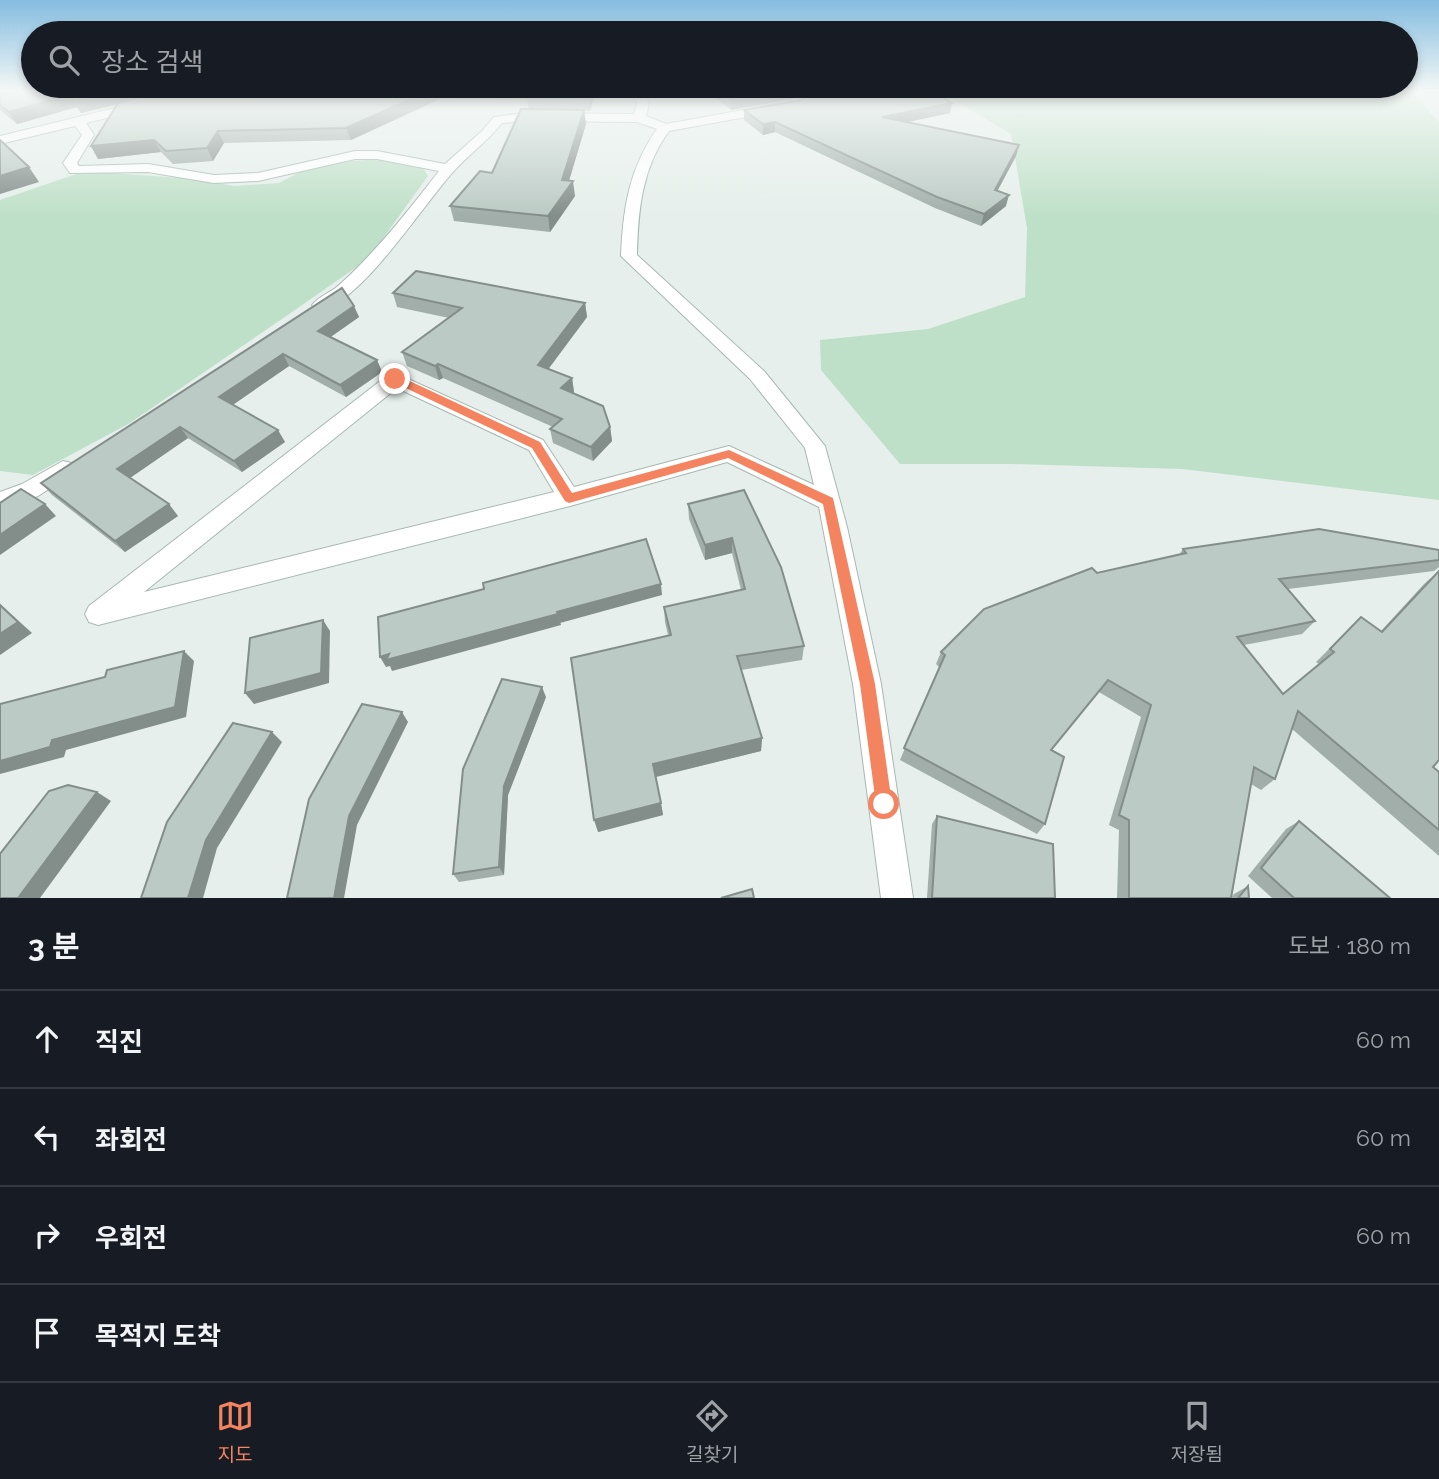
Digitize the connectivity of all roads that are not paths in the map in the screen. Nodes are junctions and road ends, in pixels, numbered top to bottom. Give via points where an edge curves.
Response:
1 (33, 132) edge
2 (86, 132) edge
3 (489, 132) edge
4 (662, 132) edge
5 (0, 140) edge
6 (447, 169) junction
7 (303, 317) edge
8 (76, 461) edge
9 (569, 498) junction
10 (0, 501) edge
11 (829, 502) junction
12 (897, 898) edge

1 - 5 street
2 - 6 street via 70,163 75,170 148,168 226,179 258,177 355,155
3 - 6 street
4 - 11 street via 652,144 631,201 629,256 757,375 798,425 815,446
6 - 7 street via 409,220 343,291
8 - 10 street via 30,490
9 - 9 street via 411,534 98,614 395,379 536,445
9 - 11 street via 729,454
11 - 12 street via 867,684

